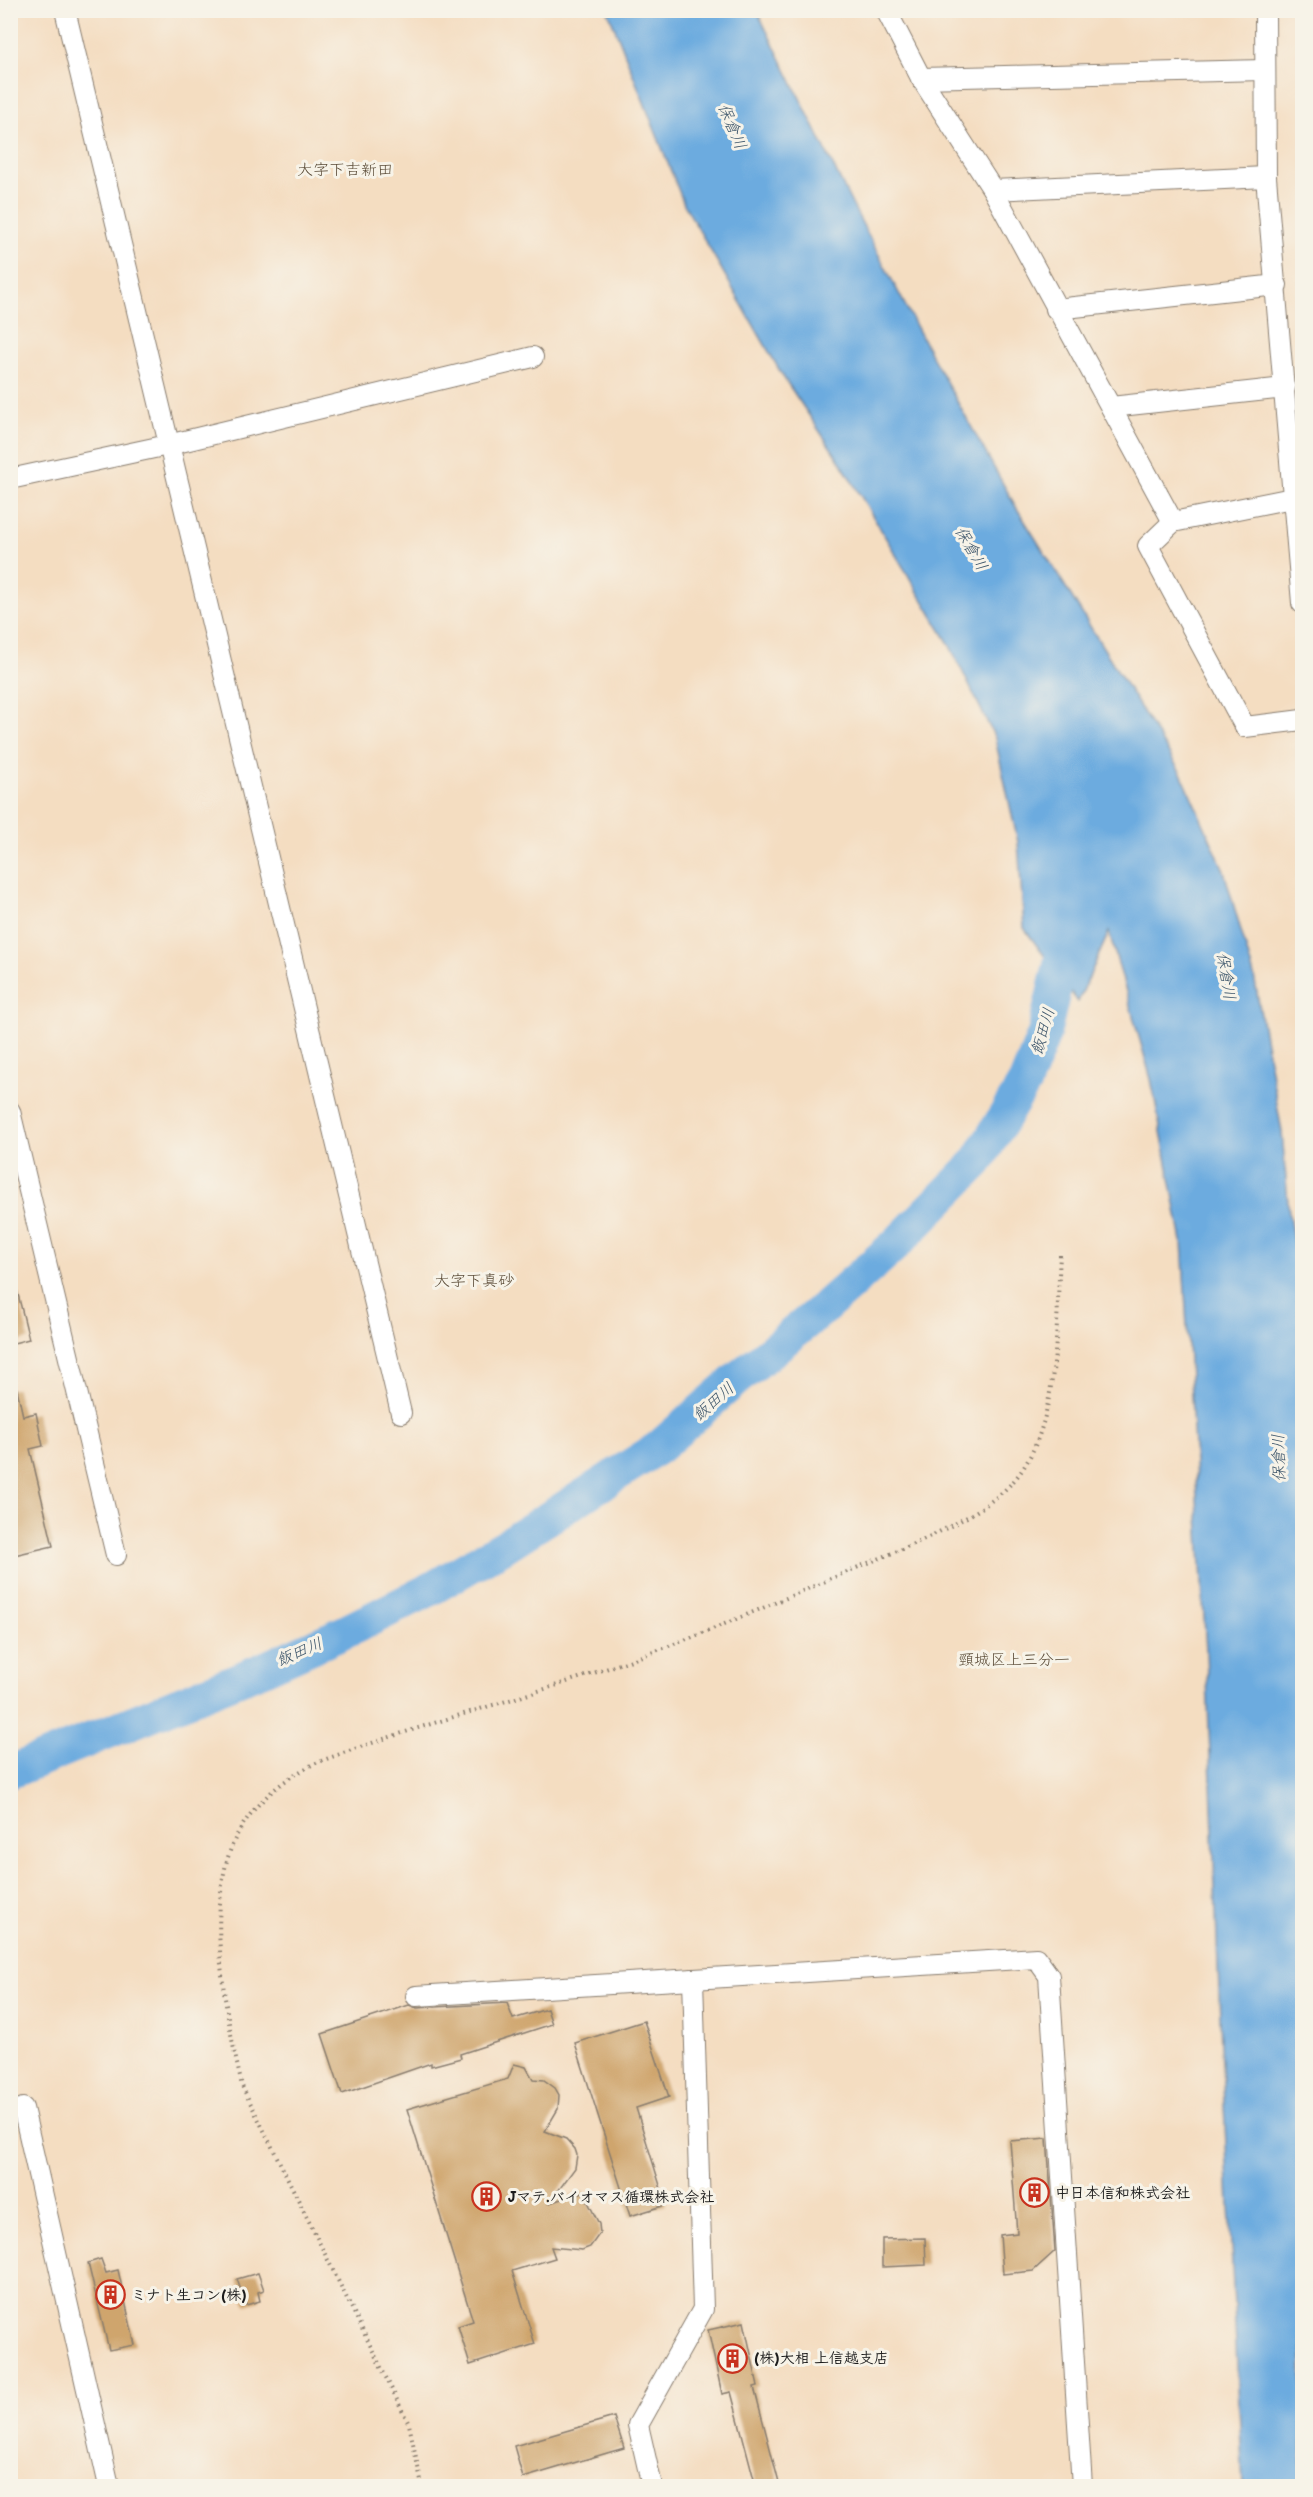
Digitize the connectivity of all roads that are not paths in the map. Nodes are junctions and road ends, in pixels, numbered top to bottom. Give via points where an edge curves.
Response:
1 (65, 10) edge
2 (886, 10) edge
3 (1265, 10) edge
4 (1264, 70) junction
5 (921, 78) junction
6 (1266, 177) junction
7 (993, 190) junction
8 (1277, 285) junction
9 (1056, 309) junction
10 (533, 357) dead end
11 (1285, 388) junction
12 (1111, 407) junction
13 (168, 445) junction
14 (10, 479) edge
15 (1298, 497) edge
16 (1173, 522) junction
17 (1302, 603) edge
18 (1302, 720) edge
19 (10, 1111) edge
20 (400, 1413) dead end
21 (116, 1555) dead end
22 (693, 1979) junction
23 (416, 1996) dead end
24 (23, 2108) dead end
25 (109, 2487) edge
26 (652, 2487) edge
27 (1082, 2487) edge

1 - 13 street
2 - 5 street
3 - 4 street
4 - 5 street
4 - 6 street
5 - 7 street
6 - 7 street
6 - 8 street
7 - 9 street
8 - 9 street
8 - 11 street
9 - 12 street
10 - 13 street
11 - 12 street
11 - 15 street
12 - 16 street
13 - 14 street
13 - 20 street
15 - 16 street
15 - 17 street
16 - 18 street via 1148,546 1245,727
19 - 21 street
22 - 23 street
22 - 26 street via 703,2309 638,2425
22 - 27 street via 1036,1958 1049,1976
24 - 25 street

